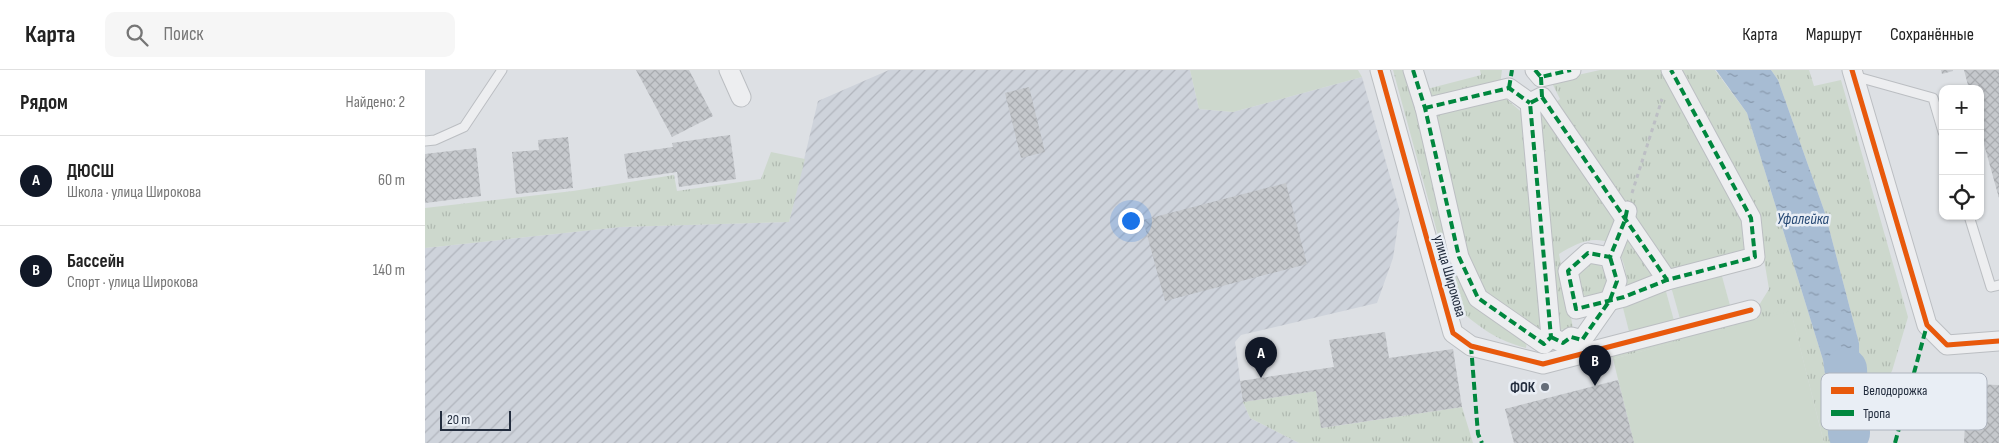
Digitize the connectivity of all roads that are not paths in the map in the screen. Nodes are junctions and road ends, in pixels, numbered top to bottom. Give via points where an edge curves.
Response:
1 (502, 70) edge
2 (729, 70) edge
3 (1380, 70) edge
4 (1413, 70) edge
5 (1571, 70) edge
6 (1538, 73) edge
7 (1670, 73) edge
8 (1853, 73) edge
9 (1510, 79) edge
10 (741, 97) dead end
11 (1536, 100) junction
12 (1425, 108) junction
13 (1942, 130) edge
14 (425, 141) edge
15 (1626, 215) junction
16 (1970, 220) edge
17 (1610, 257) junction
18 (1667, 280) junction
19 (1999, 285) edge
20 (1610, 300) junction
21 (1751, 310) dead end
22 (1551, 337) junction
23 (1999, 341) edge

1 - 14 lane via 464,127
2 - 10 street
3 - 21 street, улица Широкова via 1453,333 1471,346 1543,364
4 - 12 street
5 - 6 street
6 - 11 street
7 - 18 street via 1751,218 1755,256
8 - 13 lane via 1933,98
8 - 23 street via 1927,325 1947,345
9 - 11 street
9 - 12 street
11 - 15 street
11 - 22 street
12 - 22 street via 1459,257 1478,298 1545,344
15 - 17 street
15 - 18 street
16 - 19 lane via 1991,287
17 - 20 street via 1617,281
17 - 20 street via 1588,253 1568,271 1576,309
18 - 20 street
20 - 22 street via 1582,340 1571,337 1563,343

